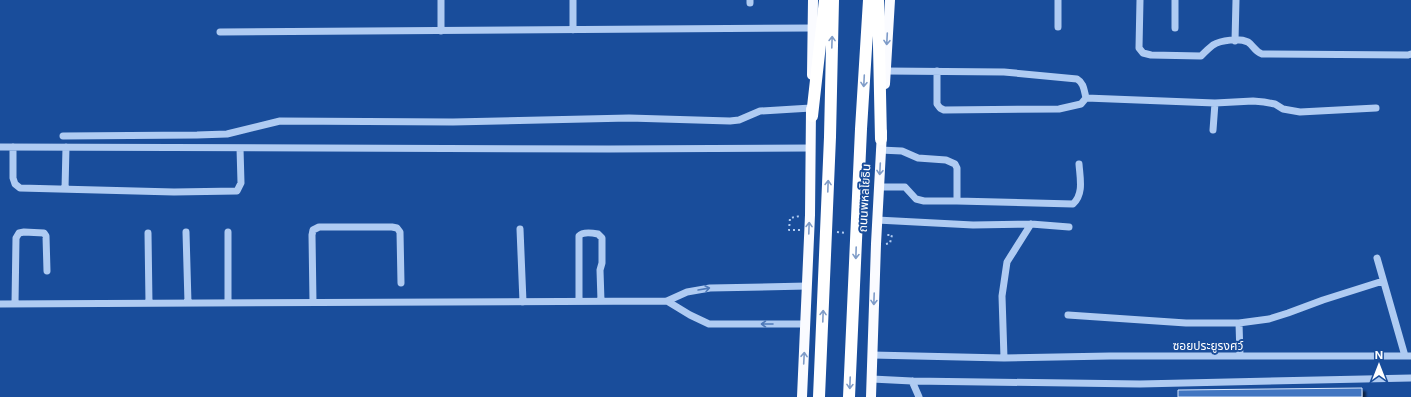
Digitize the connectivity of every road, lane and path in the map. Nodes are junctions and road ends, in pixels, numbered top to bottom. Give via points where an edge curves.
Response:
1 (441, 0) edge
2 (573, 0) edge
3 (813, 0) edge
4 (825, 0) edge
5 (834, 0) edge
6 (869, 0) edge
7 (878, 0) edge
8 (890, 0) edge
9 (1058, 0) edge
10 (1140, 0) edge
11 (1175, 0) edge
12 (1236, 0) edge
13 (1058, 27) dead end
14 (813, 28) junction
15 (1175, 28) dead end
16 (573, 30) junction
17 (441, 31) junction
18 (220, 32) dead end
19 (1235, 41) junction
20 (1411, 54) edge
21 (886, 70) junction
22 (937, 71) junction
23 (1086, 98) junction
24 (1215, 102) junction
25 (1376, 108) dead end
26 (812, 112) junction
27 (1213, 130) dead end
28 (63, 136) dead end
29 (881, 144) junction
30 (0, 147) edge
31 (13, 147) junction
32 (66, 147) junction
33 (240, 148) junction
34 (811, 148) junction
35 (1079, 164) dead end
36 (879, 187) junction
37 (65, 189) junction
38 (957, 201) junction
39 (810, 215) junction
40 (877, 220) junction
41 (1032, 224) junction
42 (1069, 227) dead end
43 (520, 228) dead end
44 (805, 230) dead end
45 (186, 232) dead end
46 (228, 232) dead end
47 (836, 232) dead end
48 (148, 233) dead end
49 (852, 233) dead end
50 (884, 235) dead end
51 (892, 235) dead end
52 (1377, 258) dead end
53 (47, 271) dead end
54 (1383, 281) junction
55 (401, 283) dead end
56 (807, 286) junction
57 (579, 301) junction
58 (601, 301) junction
59 (667, 301) junction
60 (228, 302) junction
61 (313, 302) junction
62 (523, 302) junction
63 (148, 303) junction
64 (188, 303) junction
65 (0, 304) edge
66 (15, 304) junction
67 (1068, 315) dead end
68 (1239, 323) junction
69 (806, 324) junction
70 (872, 355) junction
71 (1240, 356) junction
72 (1408, 356) edge
73 (1004, 358) junction
74 (1411, 378) edge
75 (872, 379) junction
76 (912, 381) junction
77 (802, 397) edge
78 (820, 397) edge
79 (850, 397) edge
80 (871, 397) edge
81 (919, 397) edge

1 - 17 street
2 - 16 street
3 - 14 main road
4 - 26 highway
78 -> 5 highway
6 -> 79 highway, ถนนพหลโยธิน
7 - 29 highway
8 -> 21 main road, ถนนพหลโยธิน
9 - 13 street
10 - 19 street via 1139,48 1143,53 1201,56 1219,42
11 - 15 street
12 - 19 street
14 - 16 street
14 - 26 main road
16 - 17 street
17 - 18 street
19 - 20 street via 1247,42 1256,52 1262,54
21 - 22 street
21 - 29 main road, ถนนพหลโยธิน
22 - 23 street via 1004,72 1076,79 1084,87
22 - 23 street via 937,104 944,110 1059,109 1080,104
23 - 24 street
24 - 25 street via 1264,102 1300,112
24 - 27 street
26 - 28 street via 760,111 730,121 629,118 453,122 280,121 227,134
26 - 34 main road
29 -> 36 main road, ถนนพหลโยธิน
29 - 38 street via 918,158 946,160 955,164
30 - 31 street
31 - 32 street
31 - 37 street via 15,184 20,188
32 - 33 street
32 - 37 street
33 - 34 street
33 - 37 street via 241,183 238,191
34 - 39 main road
35 - 38 street via 1080,192 1073,204
36 - 38 street via 905,187 916,199 924,201
36 - 40 main road, ถนนพหลโยธิน
39 - 44 path via 790,218 789,230
56 -> 39 main road
40 - 41 street via 973,225
40 -> 70 main road, ถนนพหลโยธิน
41 - 42 street
41 - 73 street via 1007,262 1002,296
43 - 62 street
45 - 64 street
46 - 60 street
47 - 49 path
48 - 63 street
50 - 51 path
52 - 54 street
53 - 66 street via 44,233 19,233 16,238
54 - 68 street via 1269,319
54 - 72 street
55 - 61 street via 400,232 397,228 319,226 313,230 312,235
59 -> 56 street via 687,292 710,288
56 - 69 main road
57 - 58 street
57 - 58 street via 579,236 583,233 595,233 602,238
57 - 62 street
58 - 59 street
69 -> 59 street via 709,324
60 - 61 street
60 - 64 street
61 - 62 street
63 - 64 street
63 - 66 street
65 - 66 street
67 - 68 street via 1186,323
68 - 71 street
77 -> 69 main road
70 - 73 street, ซอยประยูรงศว์
70 - 75 main road, ถนนพหลโยธิน
71 - 72 street, ซอยประยูรงศว์
71 - 73 street, ซอยประยูรงศว์
74 - 76 street via 1140,384
75 - 76 street
75 - 80 main road, ถนนพหลโยธิน
76 - 81 street

